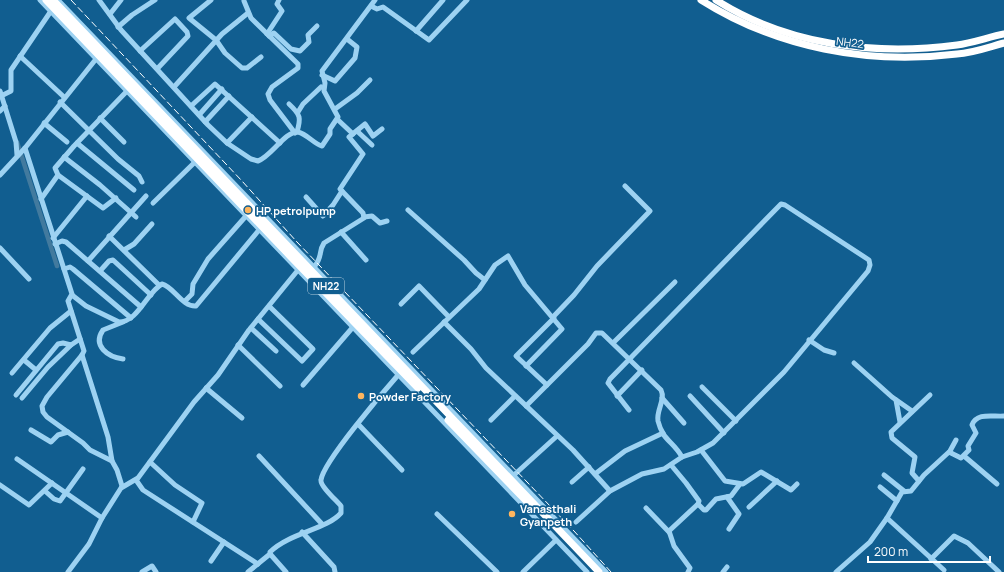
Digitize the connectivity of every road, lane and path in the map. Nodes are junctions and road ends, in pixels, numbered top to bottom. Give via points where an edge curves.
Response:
1 (40, 0) edge
2 (46, 0) edge
3 (53, 0) edge
4 (58, 0) edge
5 (99, 0) edge
6 (121, 0) edge
7 (155, 0) edge
8 (211, 0) edge
9 (244, 0) edge
10 (279, 0) edge
11 (443, 0) edge
12 (467, 0) edge
13 (701, 0) edge
14 (716, 0) edge
15 (373, 2) edge
16 (51, 11) junction
17 (248, 13) junction
18 (110, 14) junction
19 (317, 26) dead end
20 (118, 27) junction
21 (416, 31) junction
22 (1004, 34) edge
23 (268, 35) junction
24 (347, 39) junction
25 (216, 40) junction
26 (1004, 43) edge
27 (140, 51) junction
28 (20, 56) junction
29 (261, 57) dead end
30 (96, 59) junction
31 (120, 65) junction
32 (157, 69) junction
33 (111, 74) junction
34 (322, 75) junction
35 (370, 80) dead end
36 (174, 86) junction
37 (321, 87) dead end
38 (222, 89) junction
39 (127, 91) junction
40 (1, 93) edge
41 (229, 96) junction
42 (64, 97) junction
43 (60, 102) junction
44 (289, 104) dead end
45 (5, 106) junction
46 (192, 106) junction
47 (335, 109) junction
48 (0, 111) edge
49 (298, 112) junction
50 (199, 115) junction
51 (252, 117) junction
52 (100, 118) junction
53 (337, 119) junction
54 (205, 122) junction
55 (44, 123) junction
56 (382, 129) dead end
57 (90, 130) junction
58 (296, 132) junction
59 (355, 132) junction
60 (67, 142) dead end
61 (124, 142) dead end
62 (77, 143) junction
63 (228, 143) junction
64 (280, 143) junction
65 (372, 145) dead end
66 (24, 148) junction
67 (17, 156) junction
68 (64, 157) junction
69 (195, 162) junction
70 (0, 175) edge
71 (58, 175) junction
72 (142, 182) dead end
73 (625, 186) dead end
74 (134, 190) dead end
75 (342, 191) junction
76 (86, 196) junction
77 (146, 196) dead end
78 (306, 197) dead end
79 (116, 198) junction
80 (41, 199) junction
81 (252, 202) junction
82 (153, 203) dead end
83 (408, 210) dead end
84 (131, 212) junction
85 (244, 214) junction
86 (364, 217) junction
87 (136, 218) dead end
88 (388, 221) dead end
89 (152, 224) dead end
90 (259, 230) junction
91 (341, 232) junction
92 (109, 236) junction
93 (53, 238) junction
94 (56, 244) junction
95 (0, 248) edge
96 (124, 250) junction
97 (366, 260) dead end
98 (88, 261) junction
99 (314, 267) junction
100 (64, 270) junction
101 (298, 270) junction
102 (100, 272) junction
103 (29, 280) dead end
104 (485, 280) junction
105 (675, 282) dead end
106 (159, 285) junction
107 (151, 295) junction
108 (70, 297) junction
109 (185, 301) junction
110 (401, 304) dead end
111 (269, 306) junction
112 (140, 307) junction
113 (71, 311) junction
114 (449, 317) junction
115 (553, 317) junction
116 (130, 318) junction
117 (258, 319) junction
118 (124, 322) junction
119 (444, 322) junction
120 (251, 328) junction
121 (353, 328) junction
122 (80, 340) junction
123 (809, 340) junction
124 (614, 342) junction
125 (71, 345) junction
126 (238, 345) junction
127 (392, 348) junction
128 (276, 351) dead end
129 (413, 352) dead end
130 (834, 353) dead end
131 (82, 355) junction
132 (382, 357) junction
133 (123, 359) dead end
134 (630, 359) junction
135 (24, 360) junction
136 (854, 363) dead end
137 (526, 366) junction
138 (36, 370) junction
139 (642, 370) junction
140 (12, 373) dead end
141 (399, 374) junction
142 (303, 385) dead end
143 (547, 385) junction
144 (280, 386) dead end
145 (702, 387) dead end
146 (206, 388) junction
147 (16, 395) dead end
148 (930, 395) dead end
149 (515, 396) junction
150 (617, 396) junction
151 (690, 396) dead end
152 (22, 398) dead end
153 (662, 398) junction
154 (896, 400) junction
155 (526, 406) junction
156 (629, 410) dead end
157 (912, 411) junction
158 (1003, 417) edge
159 (242, 418) dead end
160 (491, 420) dead end
161 (736, 421) junction
162 (900, 422) junction
163 (684, 423) dead end
164 (358, 424) junction
165 (31, 430) dead end
166 (68, 432) junction
167 (724, 432) junction
168 (663, 433) junction
169 (557, 436) junction
170 (956, 440) dead end
171 (701, 450) junction
172 (950, 451) junction
173 (259, 456) dead end
174 (964, 456) junction
175 (682, 457) junction
176 (17, 459) dead end
177 (112, 461) junction
178 (150, 462) junction
179 (671, 465) junction
180 (589, 467) junction
181 (83, 469) dead end
182 (402, 470) dead end
183 (595, 474) junction
184 (514, 475) junction
185 (884, 475) dead end
186 (136, 480) junction
187 (777, 481) junction
188 (919, 481) junction
189 (572, 482) dead end
190 (52, 483) junction
191 (740, 484) junction
192 (797, 484) dead end
193 (996, 484) dead end
194 (0, 485) edge
195 (122, 486) junction
196 (880, 487) dead end
197 (44, 491) junction
198 (610, 491) junction
199 (904, 491) junction
200 (67, 493) junction
201 (727, 497) junction
202 (897, 501) junction
203 (698, 504) junction
204 (749, 507) dead end
205 (646, 508) dead end
206 (547, 510) junction
207 (437, 514) dead end
208 (102, 518) junction
209 (887, 518) junction
210 (537, 519) junction
211 (193, 522) junction
212 (576, 522) dead end
213 (322, 524) junction
214 (729, 529) dead end
215 (302, 532) junction
216 (669, 532) junction
217 (556, 540) junction
218 (224, 542) junction
219 (270, 553) junction
220 (931, 559) junction
221 (211, 561) dead end
222 (258, 564) junction
223 (727, 567) dead end
224 (944, 570) dead end
225 (68, 572) edge
226 (142, 572) edge
227 (156, 572) edge
228 (248, 572) edge
229 (286, 572) edge
230 (335, 572) edge
231 (496, 572) edge
232 (523, 572) edge
233 (587, 572) edge
234 (593, 572) edge
235 (599, 572) edge
236 (606, 572) edge
237 (688, 572) edge
238 (722, 572) edge
239 (836, 572) edge
240 (999, 572) edge

1 - 16 street
2 - 234 highway, NH22
3 - 235 highway, NH22
4 - 31 street
5 - 18 street
6 - 18 street
7 - 20 street
8 - 25 street via 189,18
9 - 17 street
10 - 23 street via 277,4 282,11
11 - 21 street
12 - 21 street via 429,40
13 - 26 highway, NH22 via 726,16 785,40 846,54 909,57 958,54
14 - 22 highway, NH22 via 751,20 787,33 846,47 909,49 958,45
15 - 21 street via 377,9 383,7
15 - 24 street
16 - 28 street
16 - 30 street
17 - 23 street
17 - 25 street
18 - 20 street
19 - 23 street via 307,36 309,42 300,51 292,50 274,33
20 - 27 street
23 - 58 street via 298,64 298,68 272,87 268,94
24 - 34 street via 323,70
24 - 34 street via 356,47 355,58 335,81
25 - 29 street via 225,53 242,68 247,68
25 - 36 street
27 - 32 street
27 - 32 street via 174,19 187,32 188,36
28 - 40 street via 11,70 11,91
28 - 42 street
30 - 33 street
30 - 42 street
31 - 33 street
31 - 81 street
32 - 36 street
33 - 39 street
34 - 47 street via 325,82 324,91
35 - 47 street
36 - 46 street
37 - 49 street
38 - 41 street
38 - 46 street via 213,84
38 - 50 street
39 - 52 street
39 - 69 street
40 - 45 street
41 - 51 street
41 - 54 street
42 - 43 street
43 - 55 street
43 - 57 street
44 - 49 street
45 - 48 street
45 - 67 street via 18,149
46 - 50 street
47 - 53 street
49 - 58 street via 300,124
50 - 54 street
51 - 63 street
51 - 64 street
52 - 57 street
52 - 61 street
53 - 58 street via 322,146
53 - 59 street
54 - 63 street
55 - 60 street
55 - 66 street
56 - 59 street via 374,136 365,124
57 - 62 street
57 - 72 street via 139,176
58 - 64 street
59 - 65 street
59 - 75 street via 349,138 363,154 340,188
62 - 68 street
62 - 74 street
63 - 64 street via 258,161 263,160
66 - 67 street
66 - 80 street
67 - 70 street
68 - 71 street via 55,168
68 - 79 street
69 - 82 street
69 - 85 street
71 - 76 street
71 - 80 street
73 - 115 street via 650,211 594,269
75 - 78 street via 323,216
75 - 86 street
76 - 79 street via 103,208
76 - 93 street
77 - 84 street
79 - 84 street
80 - 93 street
81 - 85 street
81 - 99 street
83 - 104 street
84 - 87 street
84 - 92 street
85 - 90 street
85 - 109 street via 208,259 193,284 192,294
86 - 88 street via 372,216 380,223
86 - 91 street
89 - 96 street via 134,244
90 - 101 street
90 - 109 street via 198,304 193,307
91 - 97 street
91 - 99 street via 323,245 321,259
92 - 96 street
92 - 98 street
93 - 94 street
94 - 98 street via 64,240
94 - 100 street
95 - 103 street
96 - 106 street
98 - 102 street
99 - 127 street
100 - 108 street
100 - 116 street via 70,267 73,269
101 - 111 street
101 - 121 street
102 - 107 street via 113,260
102 - 112 street
104 - 114 street via 474,295
104 - 115 street via 495,265 509,256 525,285
105 - 124 street
106 - 107 street
106 - 109 street via 167,286
107 - 112 street
108 - 113 street
108 - 118 street via 112,319
110 - 114 street via 419,286
111 - 117 street
111 - 117 street via 312,349 302,361
112 - 116 street
113 - 122 street
113 - 135 street via 50,328
114 - 119 street
115 - 137 street via 562,331
115 - 137 street via 516,355
116 - 118 street
117 - 120 street
118 - 133 street via 103,330 99,341 106,352
119 - 129 street
119 - 149 street
120 - 126 street
120 - 128 street
121 - 132 street
121 - 142 street
122 - 125 street
122 - 131 street via 84,351
123 - 130 street
123 - 134 street via 868,271 870,262 866,256 782,204
123 - 161 street via 781,375
124 - 134 street
124 - 143 street via 602,332 596,333
125 - 138 street via 63,342 58,344
125 - 152 street
126 - 144 street
126 - 146 street
127 - 132 street
127 - 184 street
131 - 166 street via 42,406 47,417
131 - 177 street via 108,437
132 - 141 street
134 - 139 street
134 - 150 street via 608,382
135 - 138 street
135 - 140 street
136 - 154 street
137 - 143 street
138 - 147 street
139 - 150 street
139 - 153 street via 659,387
141 - 164 street
141 - 210 street
143 - 155 street
145 - 161 street
146 - 159 street
146 - 178 street
148 - 157 street
149 - 155 street
149 - 160 street
150 - 156 street
151 - 167 street
153 - 163 street
153 - 168 street via 658,418
154 - 157 street
154 - 162 street
155 - 169 street
157 - 162 street
158 - 174 street via 984,415 970,426 976,433
161 - 167 street
162 - 188 street via 890,435 914,456 912,474
164 - 182 street
164 - 213 street via 334,456 322,478 322,485 343,511 339,516
165 - 166 street via 51,442 58,435
166 - 177 street via 90,450
167 - 171 street
168 - 175 street via 667,441 676,446
168 - 183 street via 624,451
169 - 180 street
169 - 184 street
170 - 172 street
171 - 175 street
171 - 191 street via 722,479
172 - 174 street via 961,458
172 - 188 street
173 - 213 street
174 - 193 street
175 - 179 street
176 - 190 street
177 - 195 street
178 - 186 street
178 - 211 street via 175,485 202,503
179 - 198 street via 642,474
179 - 203 street via 694,494
180 - 183 street
180 - 189 street
181 - 200 street
183 - 198 street
184 - 206 street
185 - 199 street
186 - 195 street
186 - 211 street via 141,489
187 - 191 street via 759,472
187 - 192 street via 791,490
187 - 204 street
188 - 199 street via 911,491
190 - 197 street
190 - 200 street
191 - 201 street via 734,494
194 - 197 street via 29,505
195 - 208 street
196 - 202 street
197 - 200 street via 60,501
198 - 212 street
199 - 202 street
200 - 208 street
201 - 203 street via 716,499 705,510
201 - 214 street via 739,514
202 - 209 street
203 - 216 street
205 - 216 street
206 - 210 street
206 - 236 street
207 - 231 street
208 - 225 street via 89,544
209 - 220 street
209 - 239 street via 862,550
210 - 217 street
211 - 218 street
213 - 215 street
215 - 219 street via 286,539
215 - 230 street via 334,567
216 - 237 street via 674,546 690,568
217 - 232 street
217 - 233 street
218 - 221 street
218 - 222 street
219 - 222 street
219 - 229 street
220 - 224 street
220 - 240 street via 954,536 968,543
222 - 228 street
223 - 238 street
226 - 227 street via 152,566

